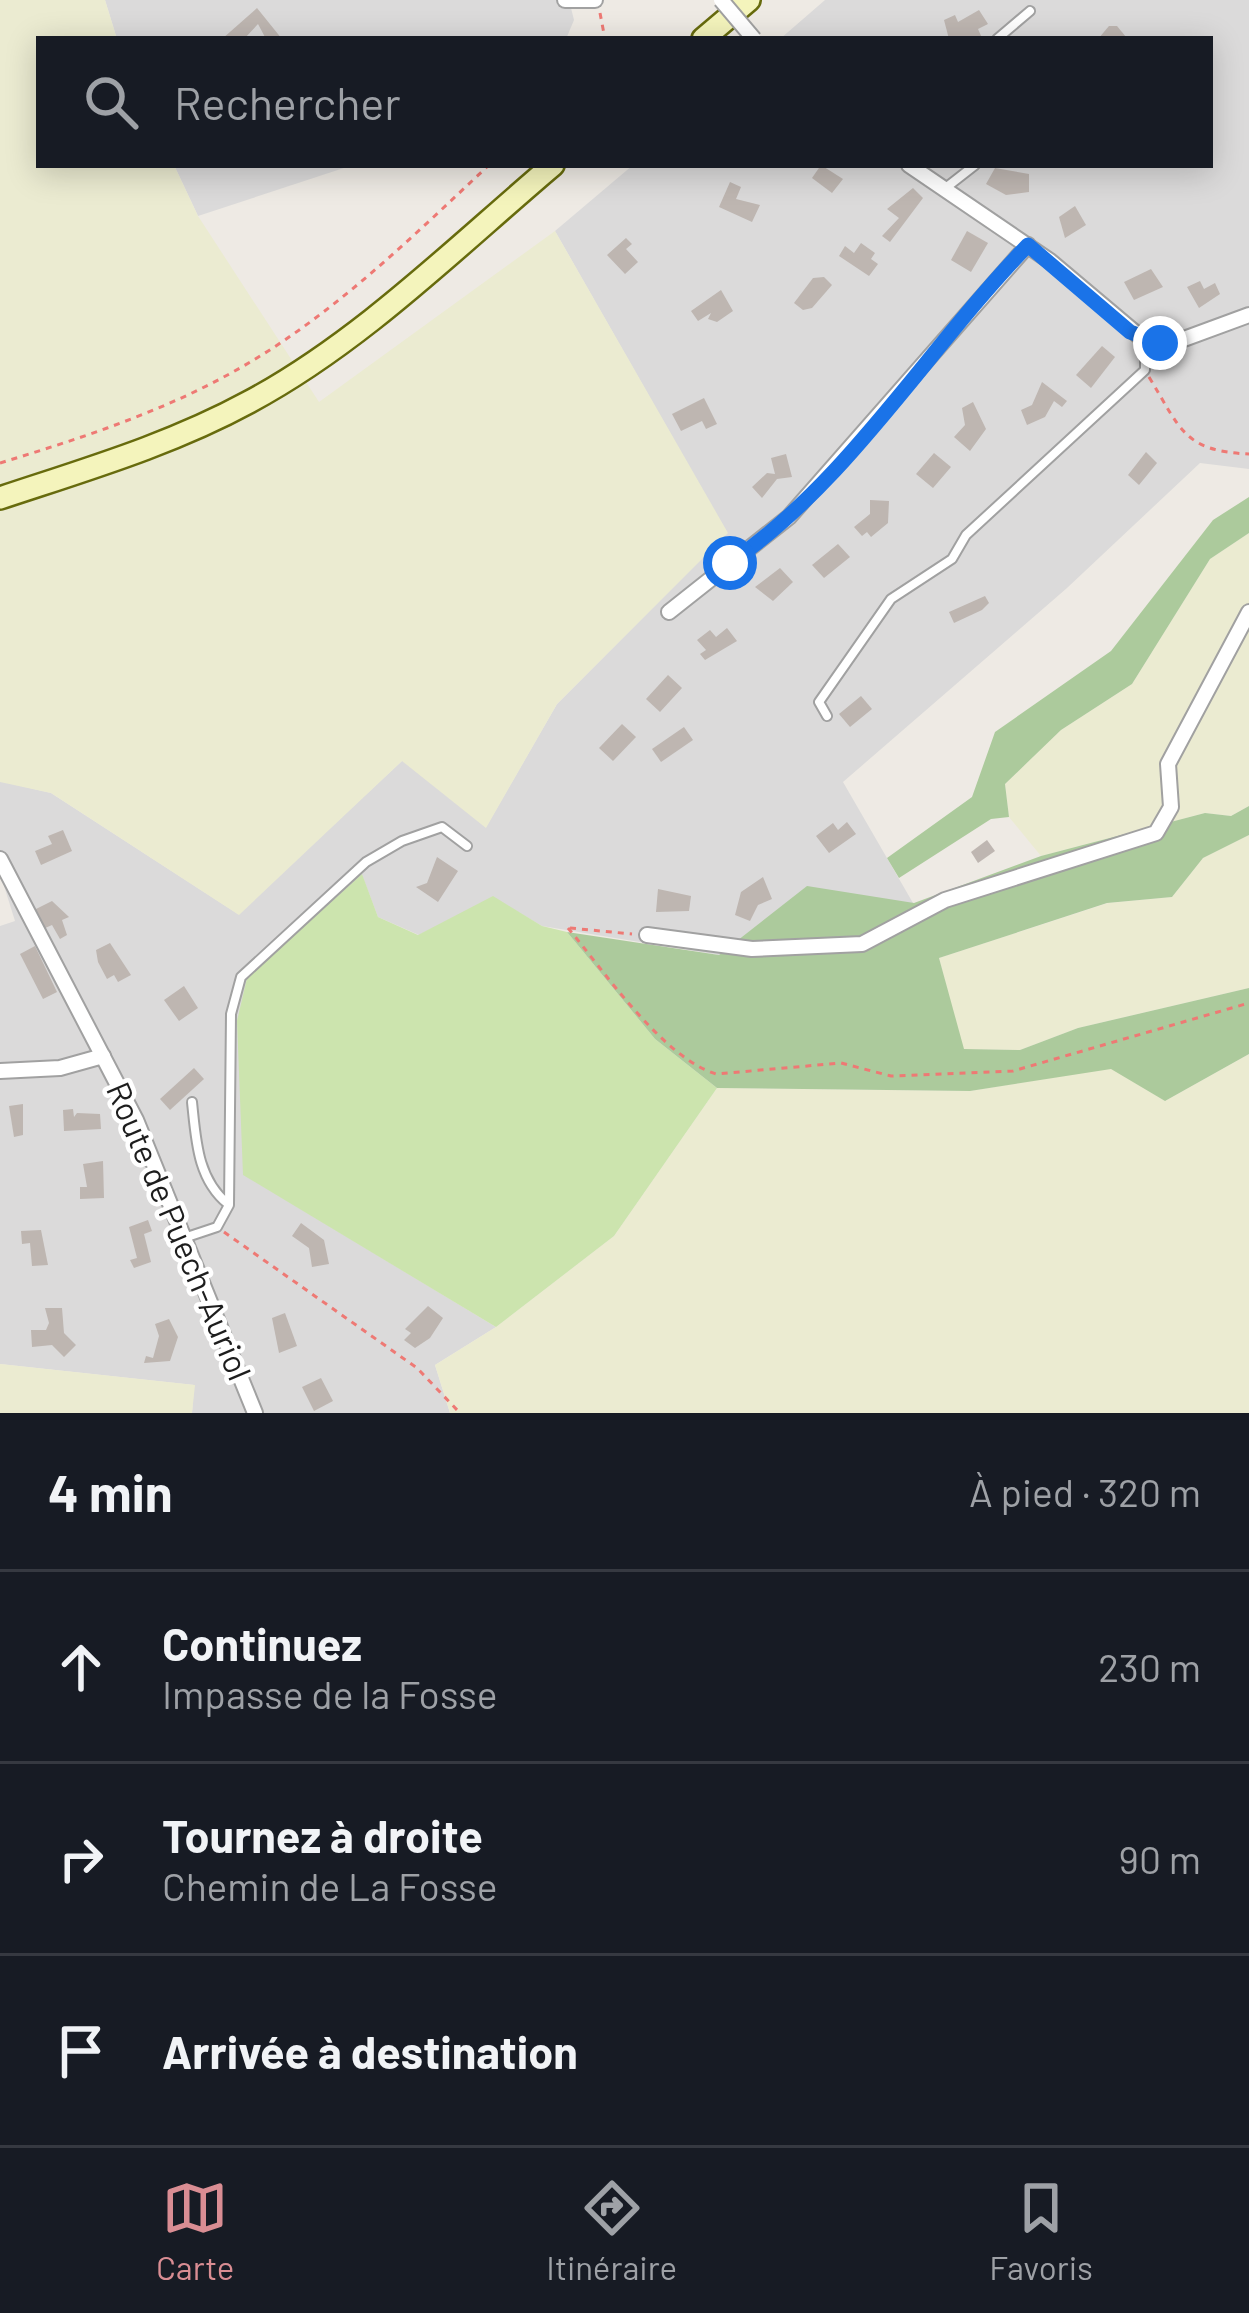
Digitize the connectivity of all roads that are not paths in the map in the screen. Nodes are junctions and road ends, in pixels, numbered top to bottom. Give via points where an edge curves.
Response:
1 (565, 0) edge
2 (596, 0) edge
3 (721, 0) edge
4 (749, 0) edge
5 (1030, 11) dead end
6 (707, 36) edge
7 (751, 36) edge
8 (1001, 36) edge
9 (549, 168) edge
10 (913, 168) edge
11 (971, 168) edge
12 (943, 191) junction
13 (1028, 245) junction
14 (1249, 315) edge
15 (1145, 341) junction
16 (0, 498) edge
17 (669, 612) dead end
18 (1249, 612) edge
19 (827, 716) dead end
20 (467, 846) dead end
21 (0, 859) edge
22 (647, 935) road end
23 (103, 1056) junction
24 (0, 1071) edge
25 (192, 1102) dead end
26 (229, 1205) junction
27 (187, 1237) junction
28 (255, 1413) edge

1 - 2 street
3 - 7 street, bridge
4 - 6 main road
5 - 8 lane
9 - 16 main road via 365,324 254,400 148,448
10 - 12 street
11 - 12 lane
12 - 13 street
13 - 15 street
13 - 17 street via 789,518
14 - 15 street via 1173,343
15 - 19 lane via 1144,370 966,535 952,560 892,599 819,702
18 - 22 street via 1168,764 1171,807 1156,833 945,900 862,944 752,949
20 - 26 lane via 442,827 402,841 366,862 241,977 231,1014
21 - 23 street, Route de Puech-Auriol
23 - 24 street
23 - 27 street, Route de Puech-Auriol
25 - 26 lane via 198,1153 210,1185
26 - 27 lane via 217,1227
27 - 28 street, Route de Puech-Auriol

